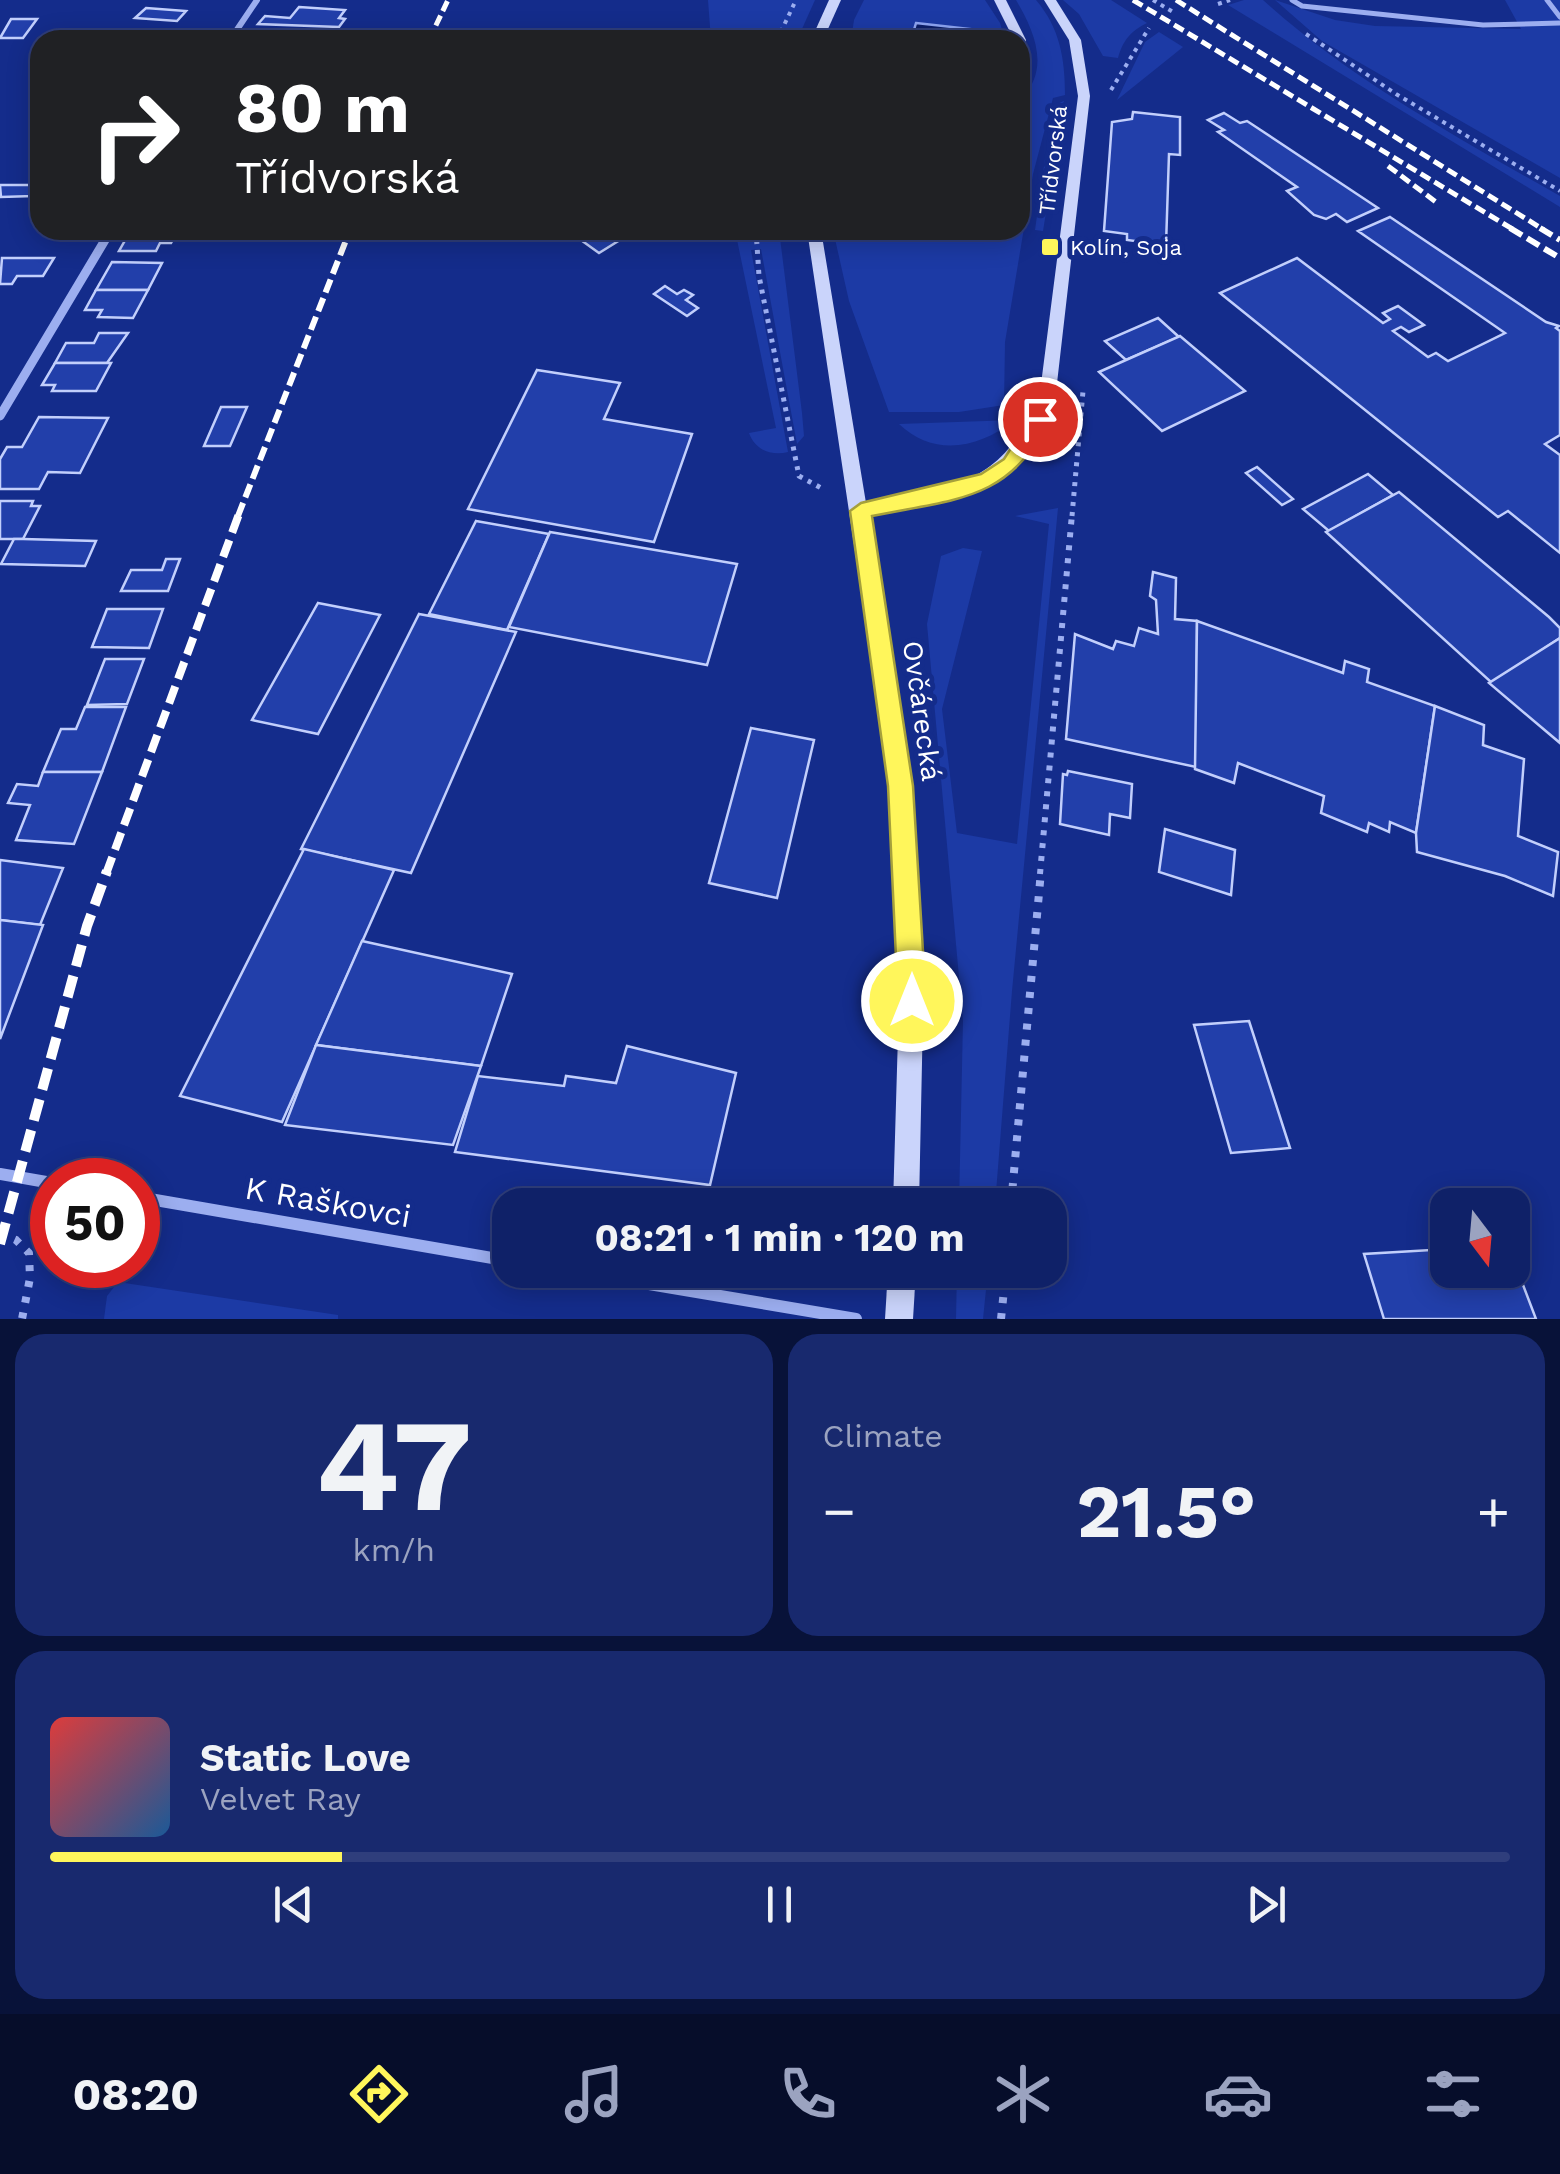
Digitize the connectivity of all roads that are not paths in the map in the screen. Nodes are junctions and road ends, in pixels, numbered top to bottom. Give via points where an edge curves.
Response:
1 (257, 0) edge
2 (1000, 0) edge
3 (1050, 0) edge
4 (1292, 0) edge
5 (1547, 0) edge
6 (832, 5) edge
7 (1560, 20) edge
8 (237, 30) edge
9 (821, 30) edge
10 (1016, 30) edge
11 (105, 240) edge
12 (816, 240) edge
13 (0, 416) edge
14 (861, 511) junction
15 (0, 1174) edge
16 (30, 1179) edge
17 (906, 1188) edge
18 (160, 1201) edge
19 (492, 1258) edge
20 (673, 1288) edge
21 (901, 1288) edge
22 (856, 1319) edge
23 (899, 1319) edge

1 - 8 street
2 - 10 main road
3 - 14 main road, Třídvorská via 1075,40 1084,96 1040,419 1011,465 988,479
4 - 7 lane via 1483,25
5 - 7 lane
6 - 9 main road
11 - 13 street
12 - 14 main road, Ovčárecká
14 - 17 main road, Ovčárecká via 903,822 912,966
15 - 16 street
18 - 19 street, K Raškovci
20 - 22 street
21 - 23 main road

